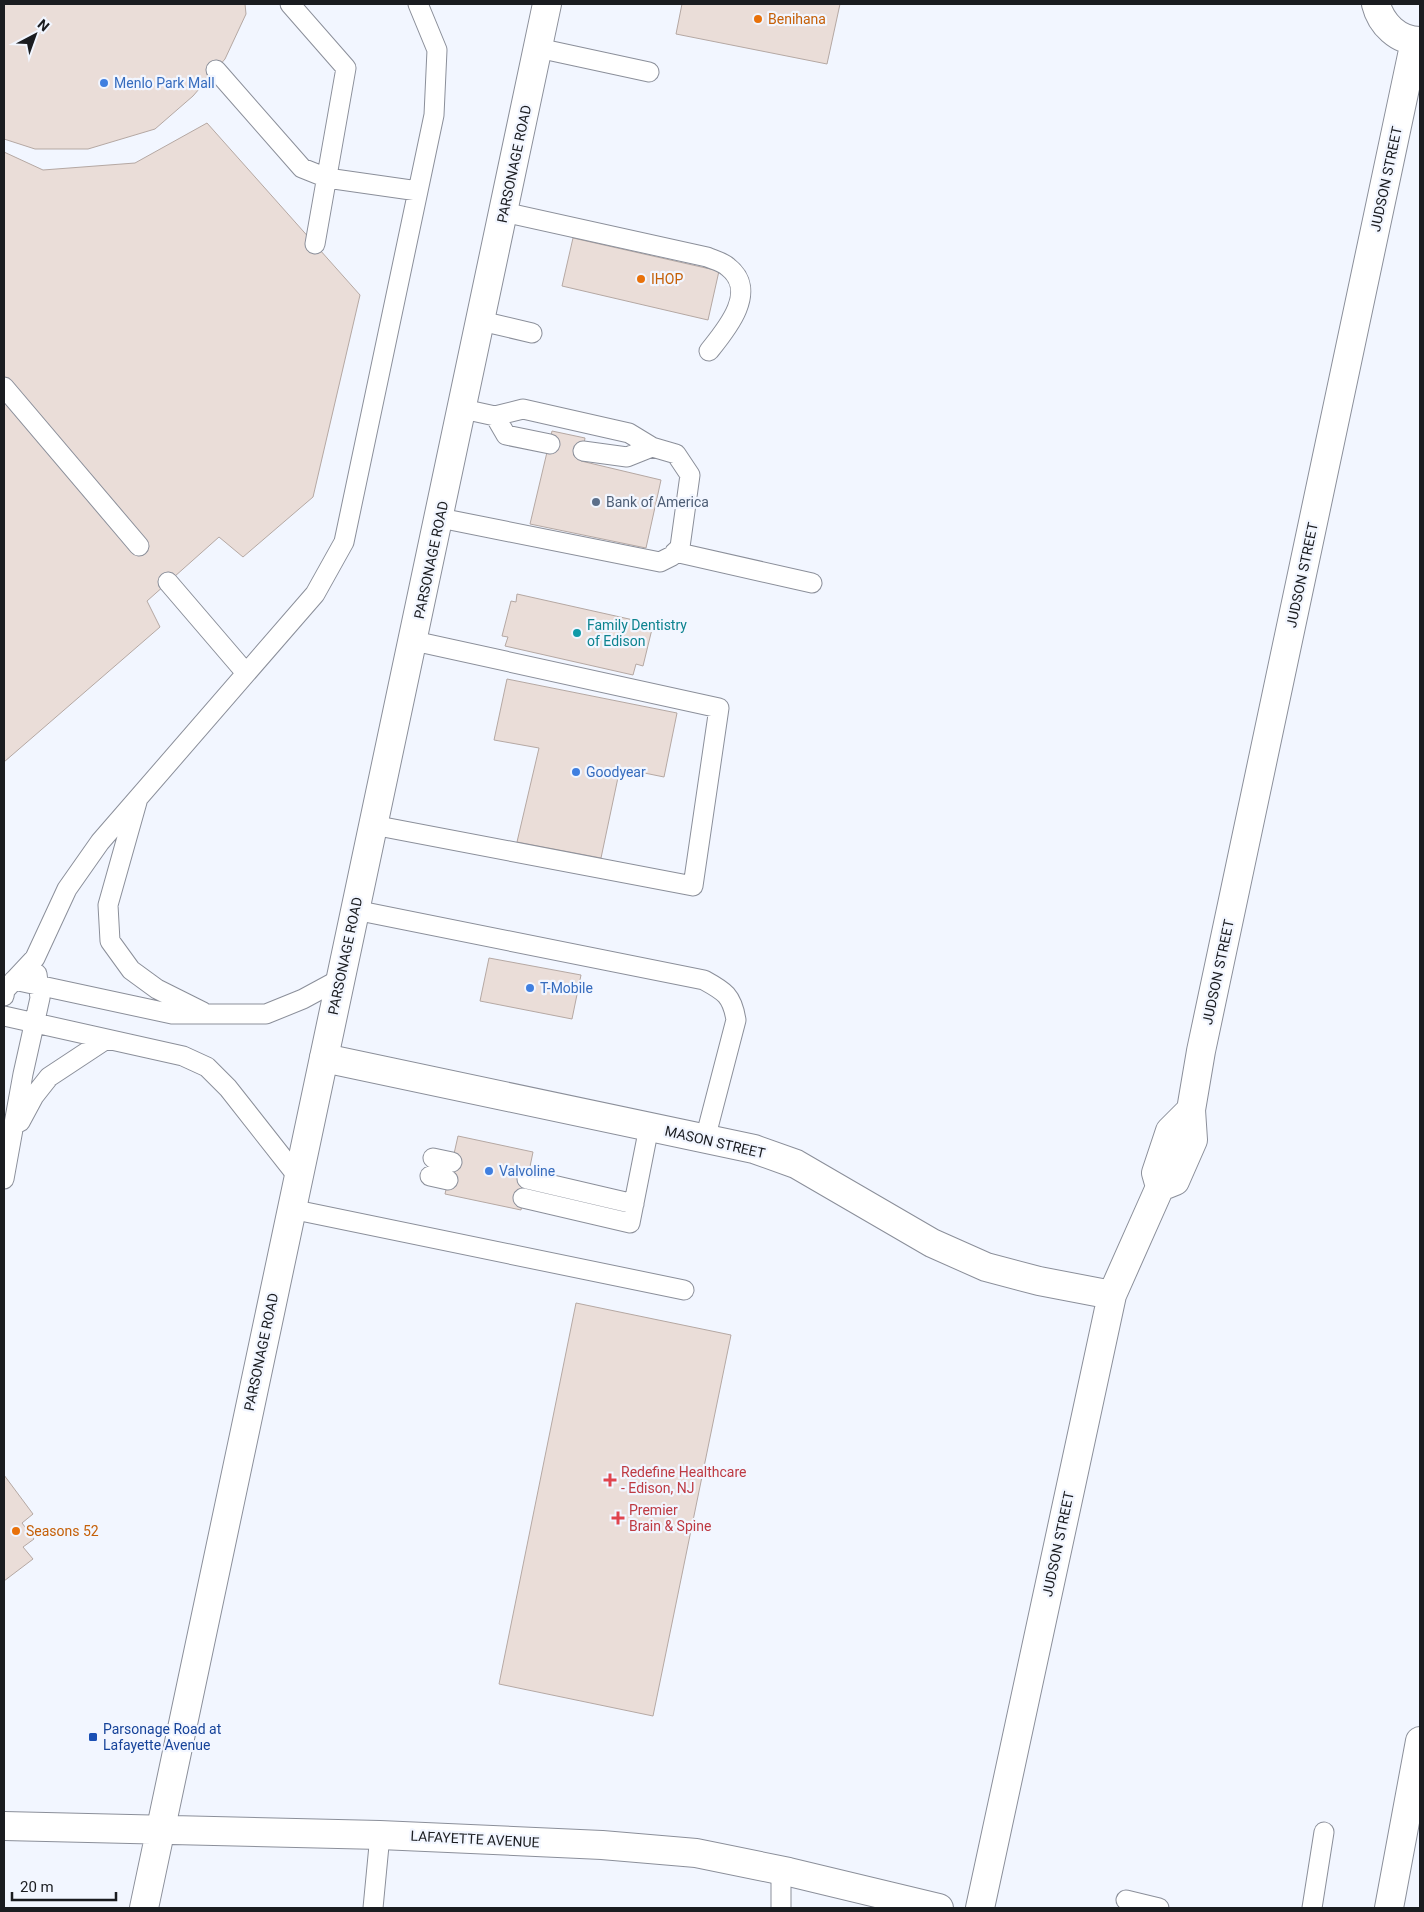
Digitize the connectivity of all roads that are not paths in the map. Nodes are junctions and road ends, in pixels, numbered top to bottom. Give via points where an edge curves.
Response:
1 (290, 4) edge
2 (418, 4) edge
3 (547, 4) edge
4 (1376, 4) edge
5 (1418, 41) edge
6 (538, 48) junction
7 (216, 70) dead end
8 (649, 72) dead end
9 (327, 178) junction
10 (418, 192) junction
11 (503, 212) junction
12 (315, 244) dead end
13 (481, 321) junction
14 (532, 333) dead end
15 (709, 351) dead end
16 (4, 387) edge
17 (463, 409) junction
18 (495, 416) junction
19 (550, 444) dead end
20 (652, 447) junction
21 (583, 451) dead end
22 (440, 518) junction
23 (139, 546) dead end
24 (675, 552) junction
25 (168, 582) dead end
26 (812, 583) dead end
27 (414, 641) junction
28 (246, 673) junction
29 (140, 793) junction
30 (373, 825) junction
31 (355, 910) junction
32 (35, 958) junction
33 (340, 979) junction
34 (39, 986) junction
35 (9, 988) edge
36 (204, 1013) junction
37 (4, 1016) edge
38 (35, 1023) junction
39 (105, 1040) junction
40 (324, 1058) junction
41 (649, 1127) junction
42 (13, 1134) junction
43 (705, 1139) junction
44 (298, 1177) junction
45 (4, 1179) edge
46 (527, 1179) dead end
47 (523, 1198) dead end
48 (634, 1204) junction
49 (291, 1209) junction
50 (684, 1290) dead end
51 (1112, 1295) junction
52 (1420, 1740) edge
53 (4, 1826) edge
54 (160, 1830) junction
55 (1324, 1832) dead end
56 (380, 1835) junction
57 (782, 1870) junction
58 (1126, 1900) dead end
59 (144, 1908) edge
60 (373, 1908) edge
61 (781, 1908) edge
62 (939, 1908) edge
63 (980, 1908) edge
64 (1159, 1908) edge
65 (1312, 1908) edge
66 (1389, 1908) edge

1 - 9 lane via 346,68
2 - 10 lane via 437,50 434,115
3 - 6 street, PARSONAGE ROAD
4 - 5 street via 1387,26 1400,36
5 - 51 street, JUDSON STREET via 1191,1110 1170,1131 1156,1173 1160,1187
6 - 8 lane
6 - 11 street, PARSONAGE ROAD
7 - 9 lane via 302,168
9 - 10 lane
9 - 12 lane
10 - 28 lane via 344,542 314,594
11 - 13 street, PARSONAGE ROAD
11 - 15 lane via 707,257 728,266 737,275 739,306 731,324
13 - 14 lane
13 - 17 street, PARSONAGE ROAD
16 - 23 lane
17 - 18 lane
17 - 22 street, PARSONAGE ROAD
18 - 19 lane via 506,435
18 - 20 lane via 523,409 629,433
20 - 21 lane via 627,457
20 - 24 lane via 676,454 690,475 680,547
22 - 24 lane via 660,562
22 - 27 street, PARSONAGE ROAD
24 - 26 lane
25 - 28 lane
27 - 30 street, PARSONAGE ROAD
27 - 30 lane via 719,708 693,886
28 - 29 lane
29 - 32 lane via 67,889
29 - 36 lane via 108,905 110,942 131,970 157,989
30 - 31 street, PARSONAGE ROAD
31 - 33 street, PARSONAGE ROAD
31 - 43 lane via 704,980 724,991 734,1004 736,1020
32 - 34 lane
32 - 35 lane
33 - 36 lane via 266,1014
33 - 40 street, PARSONAGE ROAD
34 - 35 lane
34 - 36 lane via 172,1014
34 - 38 lane
37 - 38 lane
38 - 39 lane
38 - 42 lane
39 - 42 lane via 50,1077 34,1096
39 - 44 lane via 183,1056 208,1067
40 - 41 street, MASON STREET
40 - 44 street, PARSONAGE ROAD
41 - 43 street, MASON STREET
41 - 48 lane
42 - 45 lane
43 - 51 street, MASON STREET via 754,1149 796,1164 932,1243 986,1267
44 - 49 street, PARSONAGE ROAD
46 - 48 lane
47 - 48 lane via 630,1223
49 - 50 lane
49 - 54 street, PARSONAGE ROAD
51 - 63 street, JUDSON STREET
52 - 66 street
53 - 54 street, LAFAYETTE AVENUE
54 - 56 street, LAFAYETTE AVENUE
54 - 59 street, PARSONAGE ROAD
55 - 65 lane
56 - 57 street, LAFAYETTE AVENUE via 611,1845 696,1853
56 - 60 lane
57 - 61 lane
57 - 62 street, LAFAYETTE AVENUE
58 - 64 lane

